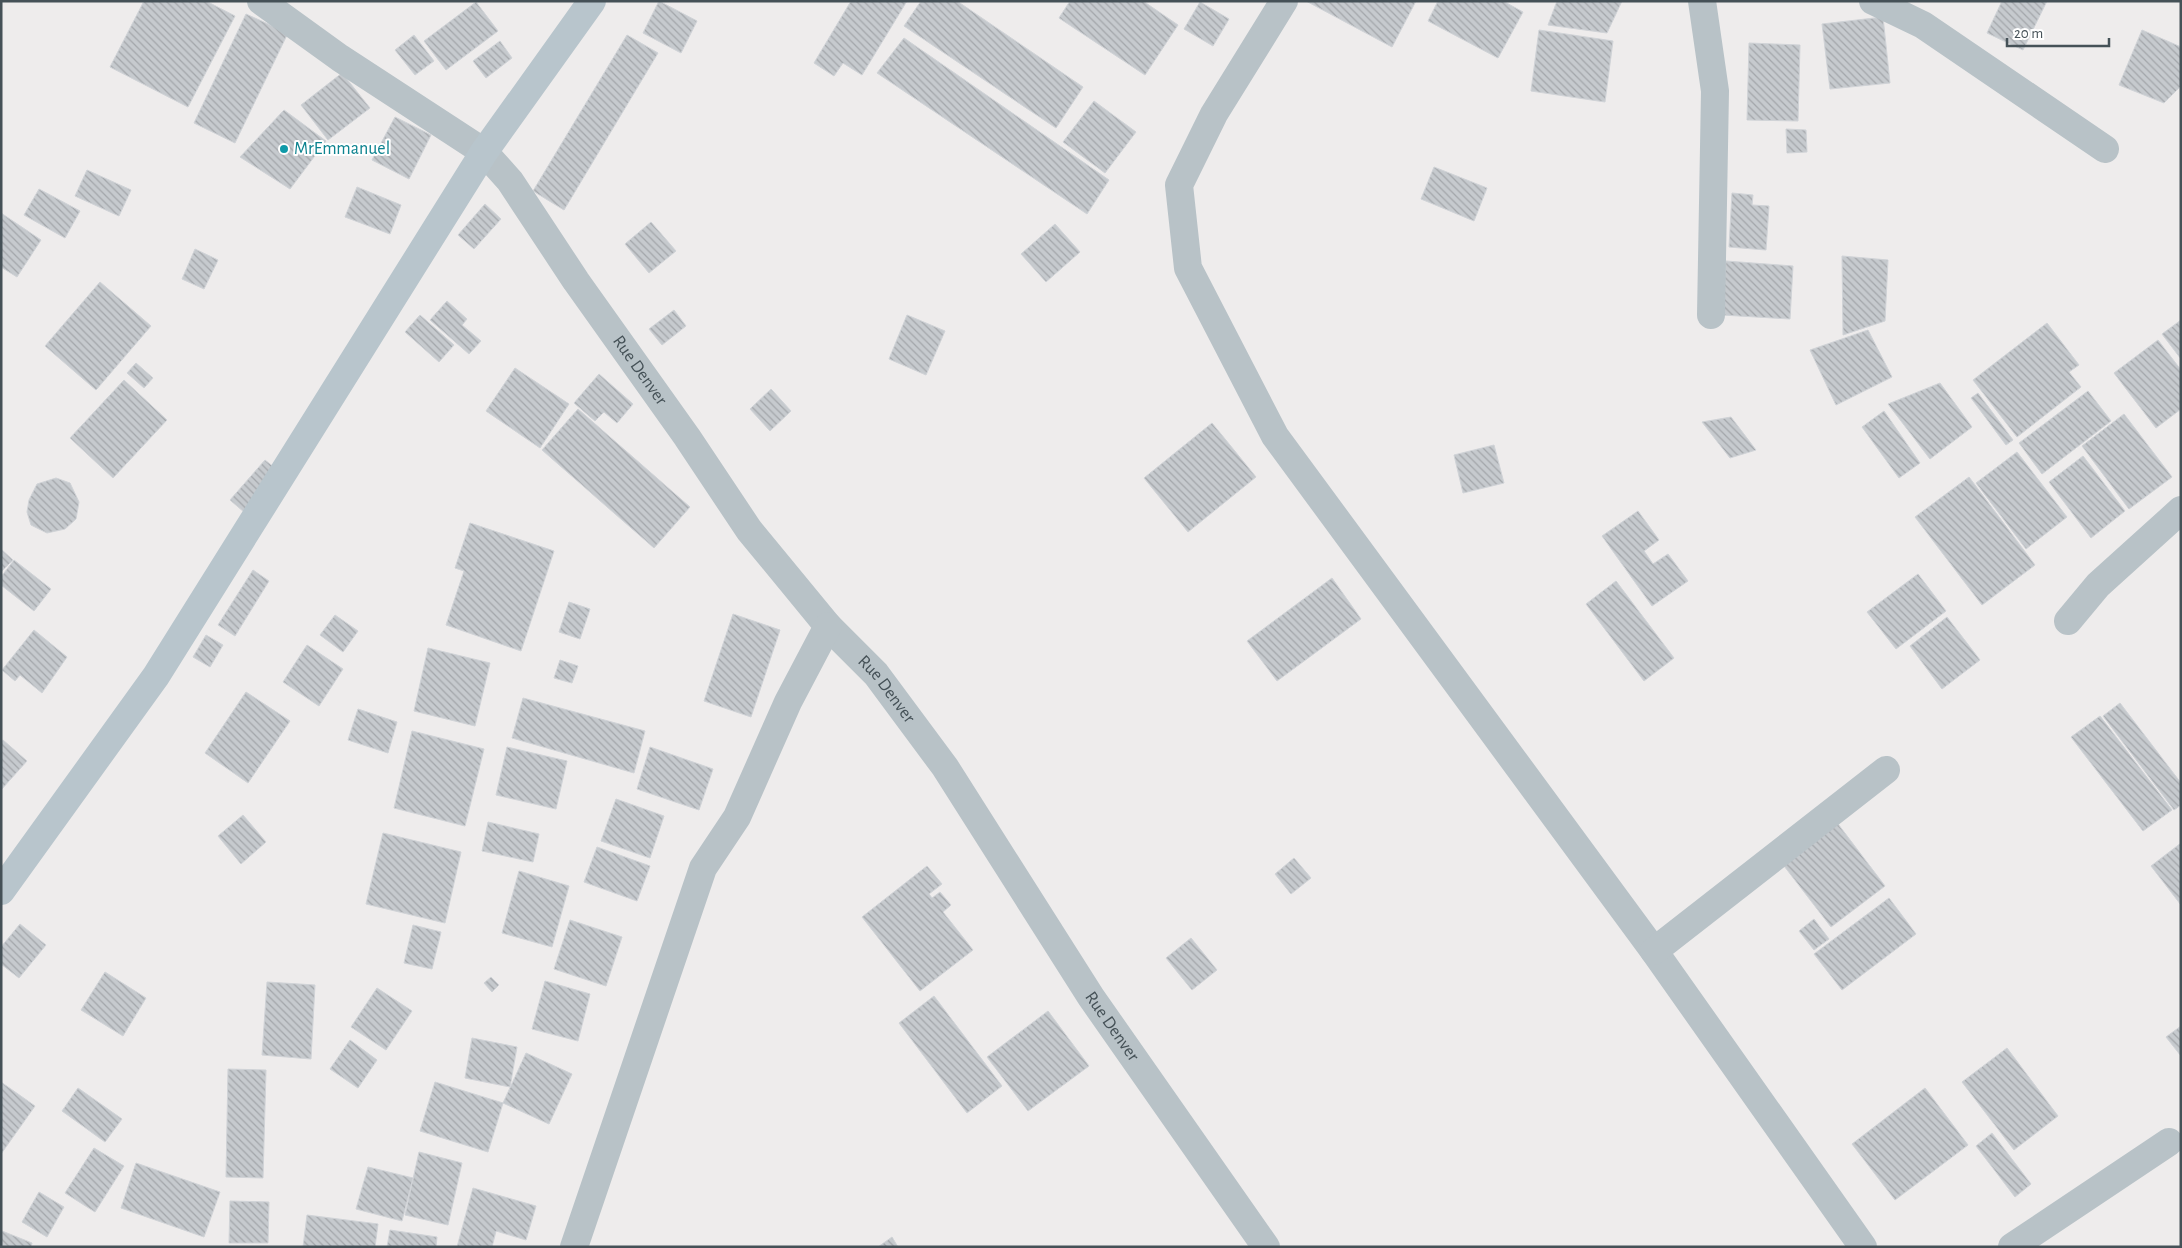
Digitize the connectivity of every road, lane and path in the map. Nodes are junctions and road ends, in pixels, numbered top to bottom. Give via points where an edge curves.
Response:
1 (261, 1) edge
2 (592, 1) edge
3 (1284, 1) edge
4 (1702, 1) edge
5 (1873, 1) edge
6 (2105, 149) dead end
7 (484, 152) junction
8 (1710, 315) dead end
9 (2181, 510) edge
10 (2068, 621) dead end
11 (828, 626) junction
12 (1886, 770) dead end
13 (1, 891) edge
14 (1654, 951) junction
15 (2169, 1142) dead end
16 (574, 1247) edge
17 (1266, 1247) edge
18 (1863, 1247) edge
19 (2012, 1247) edge

1 - 7 street, Rue Denver via 340,58
2 - 7 main road
3 - 14 street via 1214,114 1179,185 1188,268 1275,436
4 - 8 street via 1715,91
5 - 6 street via 1923,25
7 - 11 street, Rue Denver via 510,181 749,530
7 - 13 main road via 156,676
9 - 10 street via 2098,585
11 - 16 street via 788,702 737,817 703,868
11 - 17 street, Rue Denver via 876,674 945,767 1091,996
12 - 14 street
14 - 18 street
15 - 19 street

